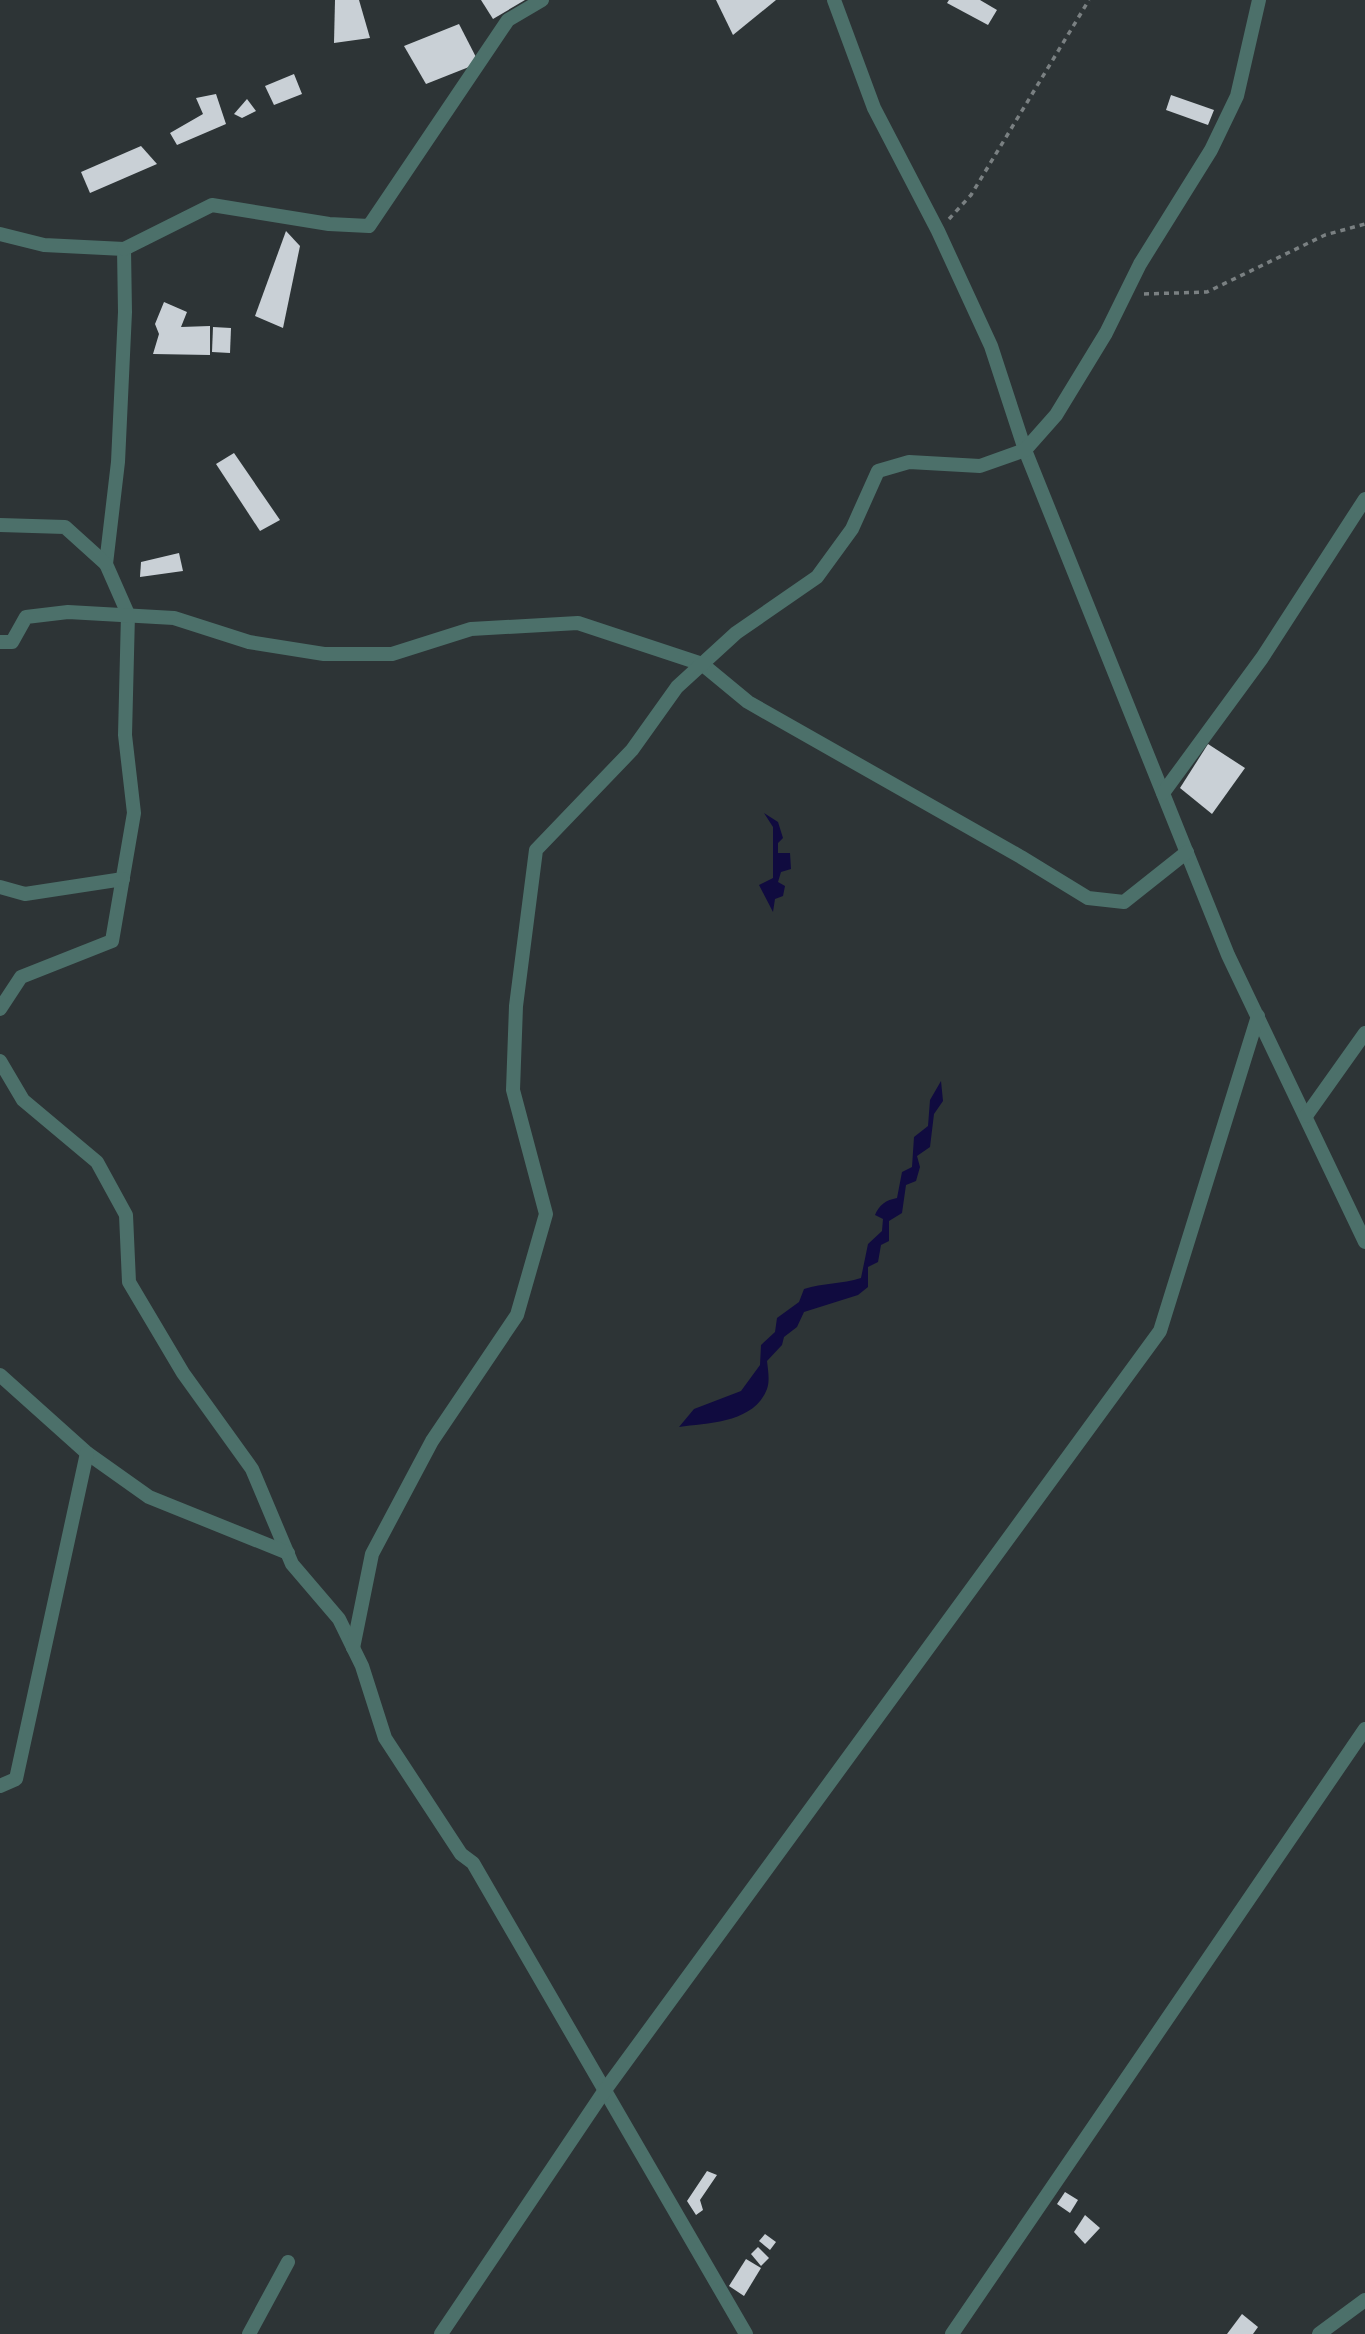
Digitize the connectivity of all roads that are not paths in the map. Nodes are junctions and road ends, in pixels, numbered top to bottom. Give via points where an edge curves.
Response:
1 (542, 0) edge
2 (834, 0) edge
3 (1259, 0) edge
4 (0, 234) edge
5 (124, 249) junction
6 (1025, 450) junction
7 (1365, 499) edge
8 (0, 524) edge
9 (106, 564) junction
10 (128, 614) junction
11 (0, 642) edge
12 (702, 664) junction
13 (1163, 793) junction
14 (1187, 852) junction
15 (123, 879) junction
16 (0, 887) edge
17 (0, 1009) edge
18 (1258, 1016) junction
19 (1365, 1033) edge
20 (0, 1061) edge
21 (1306, 1116) junction
22 (1365, 1242) edge
23 (0, 1375) edge
24 (87, 1453) junction
25 (288, 1553) junction
26 (353, 1648) junction
27 (1365, 1729) edge
28 (0, 1786) edge
29 (605, 2090) junction
30 (288, 2262) dead end
31 (1365, 2300) edge
32 (249, 2334) edge
33 (441, 2334) edge
34 (746, 2334) edge
35 (952, 2334) edge
36 (1319, 2334) edge

1 - 5 street via 508,20 369,226 212,205
2 - 6 street via 874,108 991,346
3 - 6 street via 1237,96 1211,150 1140,264 1086,369 1056,415
4 - 5 street via 44,245
5 - 9 street via 118,462
6 - 12 street via 980,466 909,462 878,471 852,529 817,577 736,633
6 - 13 street
7 - 13 street via 1262,658
8 - 9 street via 65,527
9 - 10 street
10 - 11 street via 68,612 26,617 12,642
10 - 12 street via 174,618 249,642 324,653 392,653 471,629 578,622
10 - 15 street via 125,735 134,813
12 - 14 street via 748,702 1088,898 1125,902
12 - 26 street via 677,687 632,750 536,850 516,1006 513,1090 546,1214 517,1315 432,1441 372,1554
13 - 14 street
14 - 18 street
15 - 16 street via 25,894
15 - 17 street via 112,941 21,976
18 - 21 street
18 - 29 street via 1160,1331
19 - 21 street
20 - 25 street via 23,1100 97,1162 126,1215 129,1282 183,1373 253,1469
21 - 22 street
23 - 24 street
24 - 25 street via 149,1497
24 - 28 street via 16,1779
25 - 26 street via 339,1619
26 - 29 street via 385,1738 461,1854 473,1863
27 - 35 street
29 - 33 street
29 - 34 street
30 - 32 street
31 - 36 street

